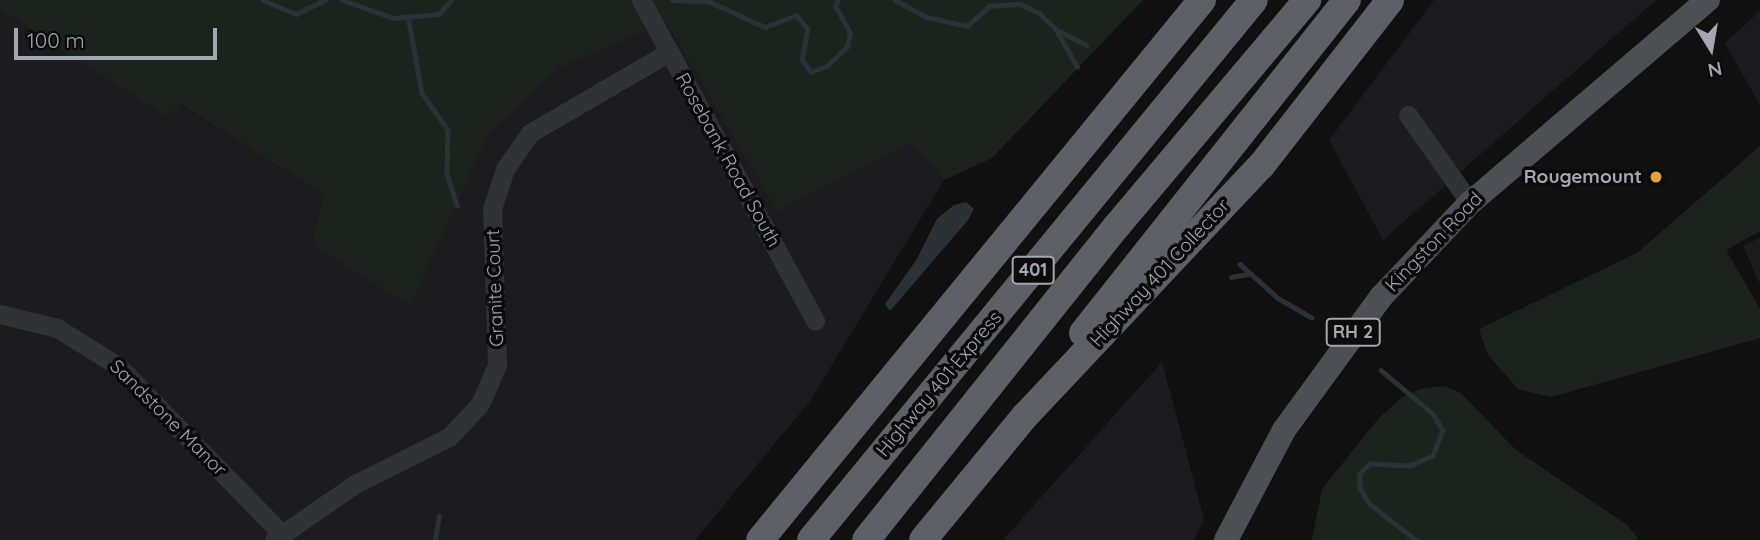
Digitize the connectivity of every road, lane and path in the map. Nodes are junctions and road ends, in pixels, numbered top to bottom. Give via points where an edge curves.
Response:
1 (1202, 0) edge
2 (1254, 0) edge
3 (1307, 0) edge
4 (1347, 0) edge
5 (1390, 0) edge
6 (1708, 0) edge
7 (643, 4) edge
8 (669, 52) junction
9 (1408, 115) dead end
10 (1470, 203) junction
11 (0, 314) edge
12 (815, 321) dead end
13 (1025, 416) junction
14 (277, 537) edge
15 (760, 540) edge
16 (811, 540) edge
17 (866, 540) edge
18 (923, 540) edge
19 (1226, 540) edge

1 - 15 highway, 401
2 - 16 highway, Highway 401 Express / 401
3 - 17 highway, Highway 401 Express / 401 via 1116,227
4 - 13 highway via 1097,312
5 - 13 highway, Highway 401 Collector via 1261,166
6 - 10 main road, Kingston Road / RH 2
7 - 8 street, Rosebank Road South
8 - 12 street, Rosebank Road South
8 - 14 street, Granite Court via 530,133 505,169 492,209 497,365 480,404 449,437 355,484
9 - 10 street
10 - 19 main road, Kingston Road / RH 2 via 1381,297 1332,360 1284,430
11 - 14 street, Sandstone Manor via 57,328 118,366
13 - 18 highway, Highway 401 Collector

